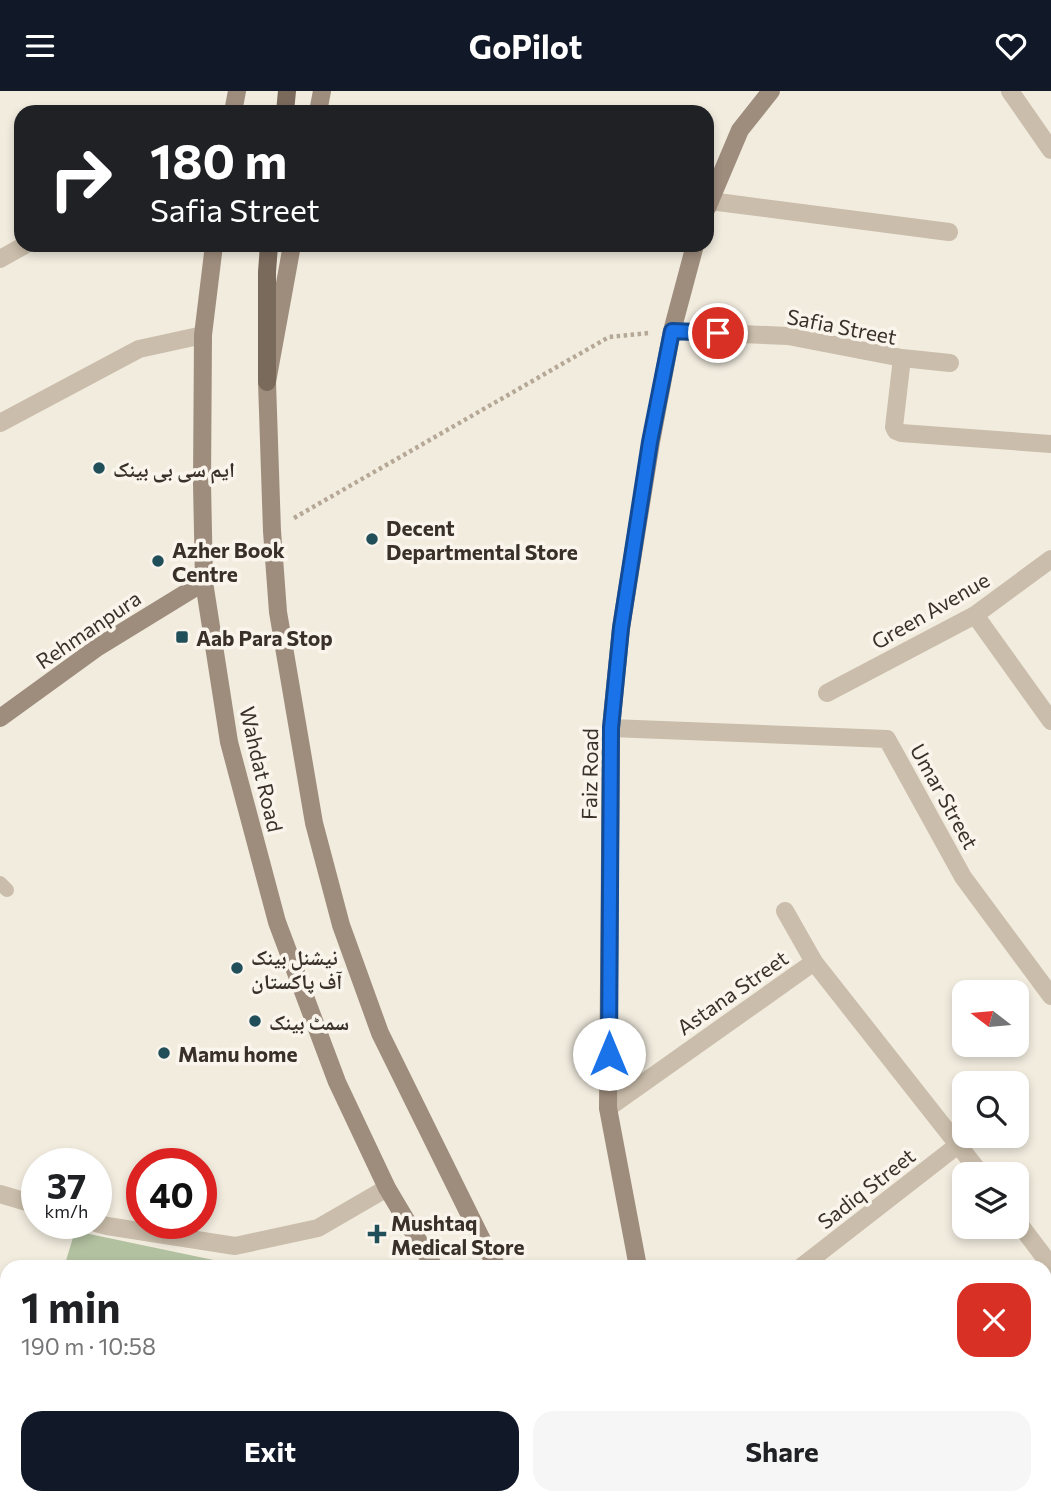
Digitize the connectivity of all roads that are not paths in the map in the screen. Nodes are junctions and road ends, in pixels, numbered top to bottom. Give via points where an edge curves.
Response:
1 (771, 91) edge
2 (1010, 91) edge
3 (1051, 150) edge
4 (714, 190) edge
5 (714, 205) edge
6 (949, 232) dead end
7 (213, 252) edge
8 (269, 252) edge
9 (291, 252) edge
10 (693, 252) edge
11 (672, 331) junction
12 (202, 335) junction
13 (902, 358) junction
14 (950, 363) dead end
15 (267, 382) junction
16 (0, 423) edge
17 (1051, 444) edge
18 (1051, 559) edge
19 (204, 582) junction
20 (975, 615) junction
21 (827, 693) dead end
22 (0, 717) edge
23 (1051, 721) edge
24 (611, 728) junction
25 (785, 911) dead end
26 (814, 962) junction
27 (1051, 996) edge
28 (608, 1108) junction
29 (952, 1137) edge
30 (954, 1148) edge
31 (960, 1148) edge
32 (971, 1162) edge
33 (387, 1188) junction
34 (0, 1194) edge
35 (21, 1200) edge
36 (112, 1227) edge
37 (1029, 1237) edge
38 (430, 1260) edge
39 (493, 1260) edge
40 (637, 1260) edge
41 (810, 1260) edge
42 (1046, 1260) edge

1 - 4 main road via 740,130
2 - 3 street
5 - 6 street
7 - 12 main road, Wahdat Road
8 - 15 main road
9 - 15 main road, Wahdat Road
10 - 11 main road, Faiz Road
11 - 13 street, Safia Street via 788,336
11 - 24 main road, Faiz Road via 621,628
12 - 16 street via 139,349
12 - 19 main road, Wahdat Road
13 - 14 street
13 - 17 street, Safia Street via 896,431
15 - 39 main road, Wahdat Road via 278,612 314,824 341,925 380,1033
18 - 20 street, Green Avenue
19 - 22 main road, Rehmanpura via 98,647
19 - 33 main road, Wahdat Road via 229,742 277,922 337,1082
20 - 21 street, Green Avenue
20 - 23 street
24 - 27 street, Umar Street via 887,739 963,877
24 - 28 main road, Faiz Road
25 - 26 street
26 - 28 street, Astana Street
26 - 29 street
28 - 40 main road, Faiz Road
30 - 41 street, Sadiq Street
31 - 32 street
33 - 36 street via 318,1228 235,1246
33 - 38 main road, Wahdat Road
34 - 35 street
37 - 42 street

